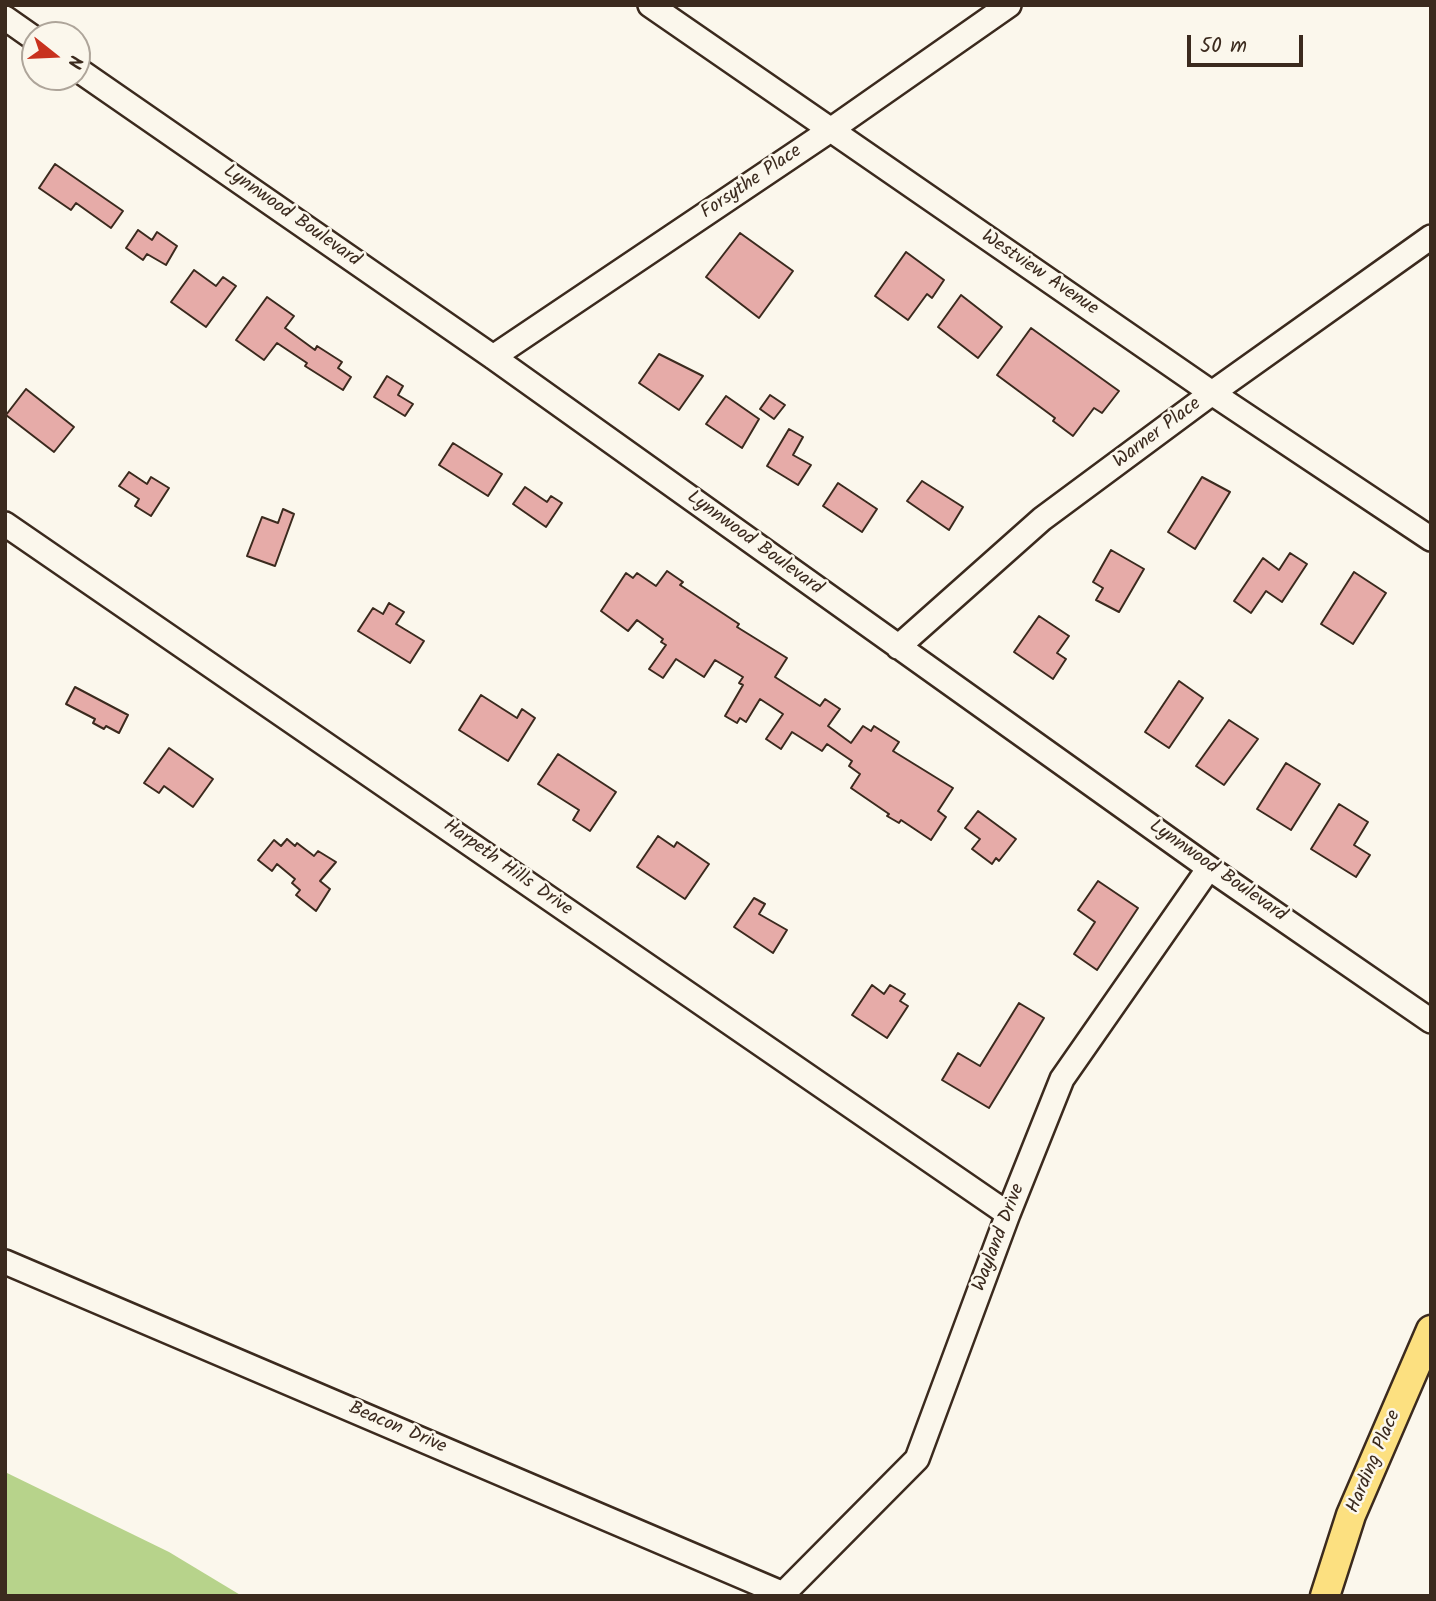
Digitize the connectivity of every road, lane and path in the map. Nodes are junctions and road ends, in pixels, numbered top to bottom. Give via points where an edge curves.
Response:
1 (650, 5) edge
2 (1009, 5) edge
3 (5, 18) edge
4 (21, 29) edge
5 (91, 79) edge
6 (829, 131) junction
7 (1431, 237) edge
8 (493, 358) junction
9 (1212, 393) junction
10 (5, 524) edge
11 (1431, 540) edge
12 (898, 647) junction
13 (1209, 868) junction
14 (1431, 1021) edge
15 (1008, 1214) junction
16 (5, 1262) edge
17 (1431, 1330) edge
18 (784, 1595) edge
19 (1325, 1596) edge

1 - 6 street, Westview Avenue
2 - 6 street, Forsythe Place
3 - 4 street
5 - 8 street, Lynnwood Boulevard
6 - 8 street, Forsythe Place
6 - 9 street, Westview Avenue
7 - 9 street, Warner Place
8 - 12 street, Lynnwood Boulevard
9 - 11 street, Westview Avenue
9 - 12 street, Warner Place via 1042,519
10 - 15 street, Harpeth Hills Drive
12 - 13 street, Lynnwood Boulevard
13 - 14 street, Lynnwood Boulevard
13 - 15 street, Wayland Drive via 1062,1079
15 - 18 street, Wayland Drive via 917,1459
16 - 18 street, Beacon Drive
17 - 19 main road, Harding Place via 1351,1516

